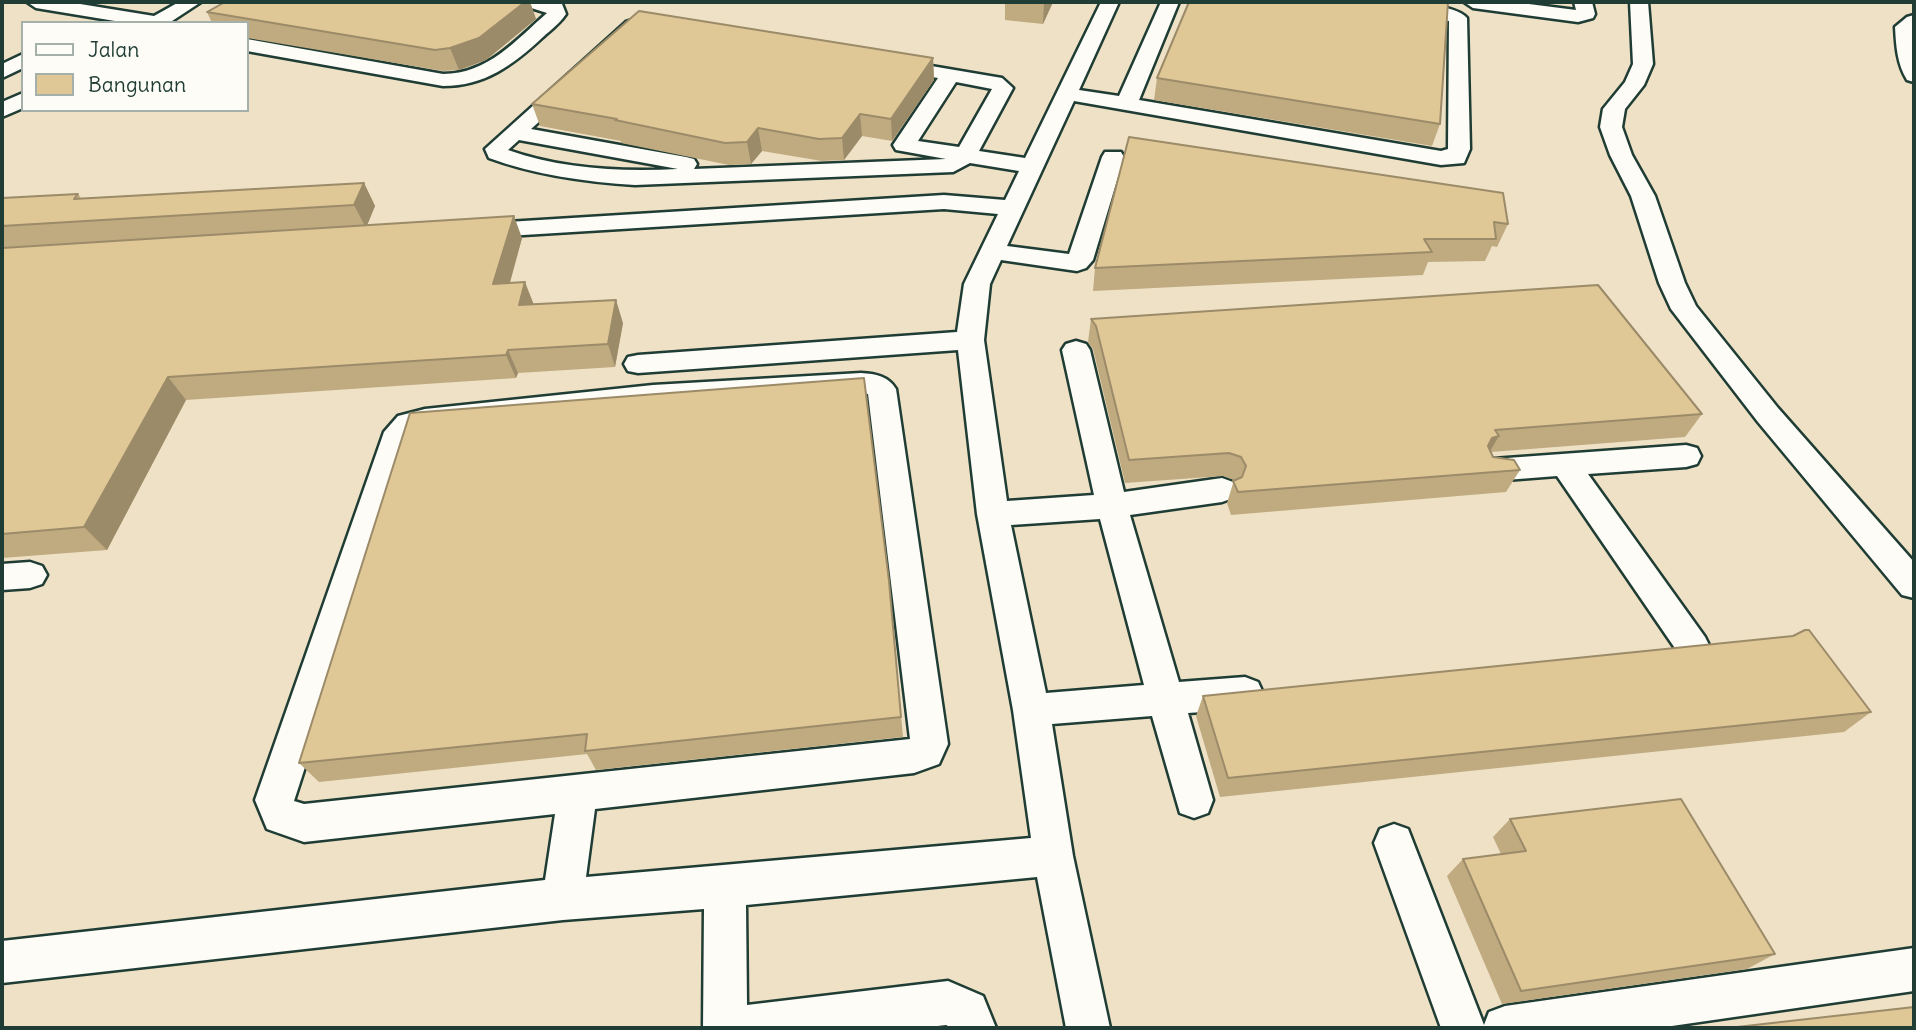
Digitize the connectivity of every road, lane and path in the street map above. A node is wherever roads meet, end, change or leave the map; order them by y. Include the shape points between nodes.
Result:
1 (36, 2) edge
2 (127, 2) edge
3 (192, 2) edge
4 (532, 2) edge
5 (1110, 2) edge
6 (1171, 2) edge
7 (1358, 2) edge
8 (1473, 2) edge
9 (1583, 2) edge
10 (1639, 2) edge
11 (97, 18) edge
12 (141, 21) edge
13 (158, 21) edge
14 (1914, 21) edge
15 (248, 45) edge
16 (21, 61) edge
17 (2, 72) edge
18 (950, 75) junction
19 (1914, 76) edge
20 (1068, 94) junction
21 (21, 100) edge
22 (1126, 103) junction
23 (2, 111) edge
24 (965, 156) junction
25 (1113, 157) dead end
26 (1032, 166) junction
27 (1011, 208) junction
28 (457, 232) edge
29 (993, 251) junction
30 (970, 340) junction
31 (1076, 350) dead end
32 (638, 364) dead end
33 (1686, 456) dead end
34 (1565, 465) junction
35 (1493, 470) edge
36 (1222, 490) dead end
37 (1112, 506) junction
38 (993, 514) junction
39 (1914, 585) edge
40 (1731, 643) edge
41 (1693, 647) junction
42 (1652, 651) edge
43 (1276, 690) edge
44 (1165, 701) junction
45 (1031, 710) junction
46 (578, 792) junction
47 (1194, 800) dead end
48 (1394, 843) dead end
49 (1052, 856) junction
50 (725, 887) junction
51 (564, 899) junction
52 (2, 962) edge
53 (1914, 970) edge
54 (725, 1028) edge
55 (739, 1028) edge
56 (974, 1028) edge
57 (1088, 1028) edge
58 (1463, 1028) edge
59 (1505, 1028) edge

1 - 11 street
2 - 11 street
3 - 13 street
4 - 15 street via 555,8 557,14 494,68 468,80 443,80
5 - 20 street
6 - 22 street
7 - 22 street via 1458,18 1456,158
8 - 9 street via 1578,16 1586,15
10 - 39 street via 1643,64 1634,85 1614,109 1612,127 1643,195 1684,309
11 - 12 street
14 - 19 street via 1905,27 1905,39
16 - 17 street
18 - 24 street via 999,83 1003,88
18 - 24 street via 904,145
18 - 24 street via 642,23 633,26 515,133 737,173 937,167 953,165
20 - 22 street
20 - 26 street
21 - 23 street
24 - 26 street
25 - 29 street via 1077,263
26 - 27 street
27 - 28 street via 944,202
27 - 29 street
29 - 30 street via 977,284
30 - 32 street
30 - 38 street
31 - 37 street
33 - 34 street
34 - 35 street
34 - 41 street
36 - 37 street
37 - 38 street
37 - 44 street
38 - 45 street
40 - 41 street
41 - 42 street
43 - 44 street
44 - 45 street
44 - 47 street
45 - 49 street
46 - 46 street via 926,752 929,744 883,389 861,383 653,395 425,419 399,432 274,800 281,816 304,822
46 - 51 street
48 - 58 street
49 - 50 street
49 - 57 street
50 - 51 street
50 - 54 street
51 - 52 street
53 - 59 street
55 - 56 street via 948,1003 967,1012

